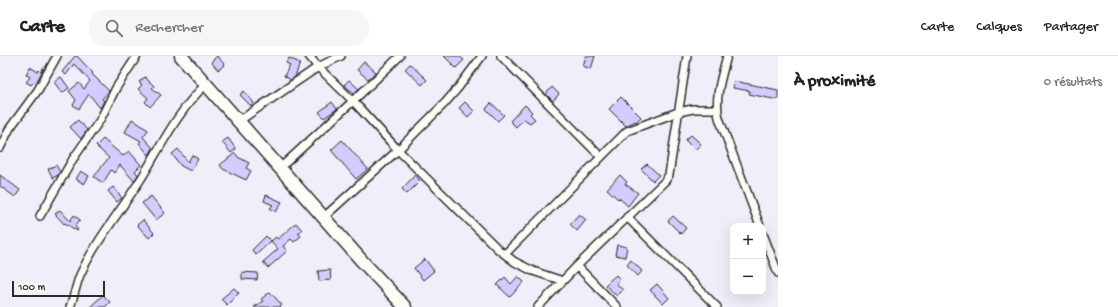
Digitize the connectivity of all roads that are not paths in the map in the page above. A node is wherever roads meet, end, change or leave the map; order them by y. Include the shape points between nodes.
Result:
1 (57, 56) edge
2 (137, 56) edge
3 (181, 56) edge
4 (309, 56) edge
5 (341, 56) edge
6 (400, 56) edge
7 (482, 56) edge
8 (501, 56) edge
9 (687, 56) edge
10 (727, 56) edge
11 (318, 67) junction
12 (206, 84) junction
13 (353, 101) junction
14 (717, 109) junction
15 (678, 112) junction
16 (239, 122) junction
17 (0, 148) edge
18 (398, 150) junction
19 (601, 157) junction
20 (280, 168) junction
21 (40, 216) dead end
22 (324, 217) junction
23 (627, 217) junction
24 (759, 223) edge
25 (766, 242) edge
26 (505, 254) junction
27 (577, 266) junction
28 (778, 273) edge
29 (563, 281) junction
30 (70, 307) edge
31 (405, 307) edge
32 (538, 307) edge
33 (617, 307) edge
34 (717, 307) edge

1 - 17 street via 38,90 10,128
2 - 21 street
3 - 12 highway
4 - 11 street
5 - 11 street
6 - 13 street
7 - 18 street via 445,103
8 - 19 street
9 - 15 street
10 - 14 street
11 - 13 street
11 - 16 street
12 - 16 highway
12 - 30 street via 193,96 181,113 90,256 80,276
13 - 18 street
13 - 20 street
14 - 15 street
14 - 24 street
15 - 19 street via 627,131
15 - 23 street via 669,175
16 - 20 highway
18 - 22 street
18 - 26 street
19 - 26 street
20 - 22 highway
22 - 31 highway
23 - 27 street
23 - 34 street
25 - 28 street
26 - 29 street via 534,271
27 - 29 street
27 - 33 street
29 - 32 street

